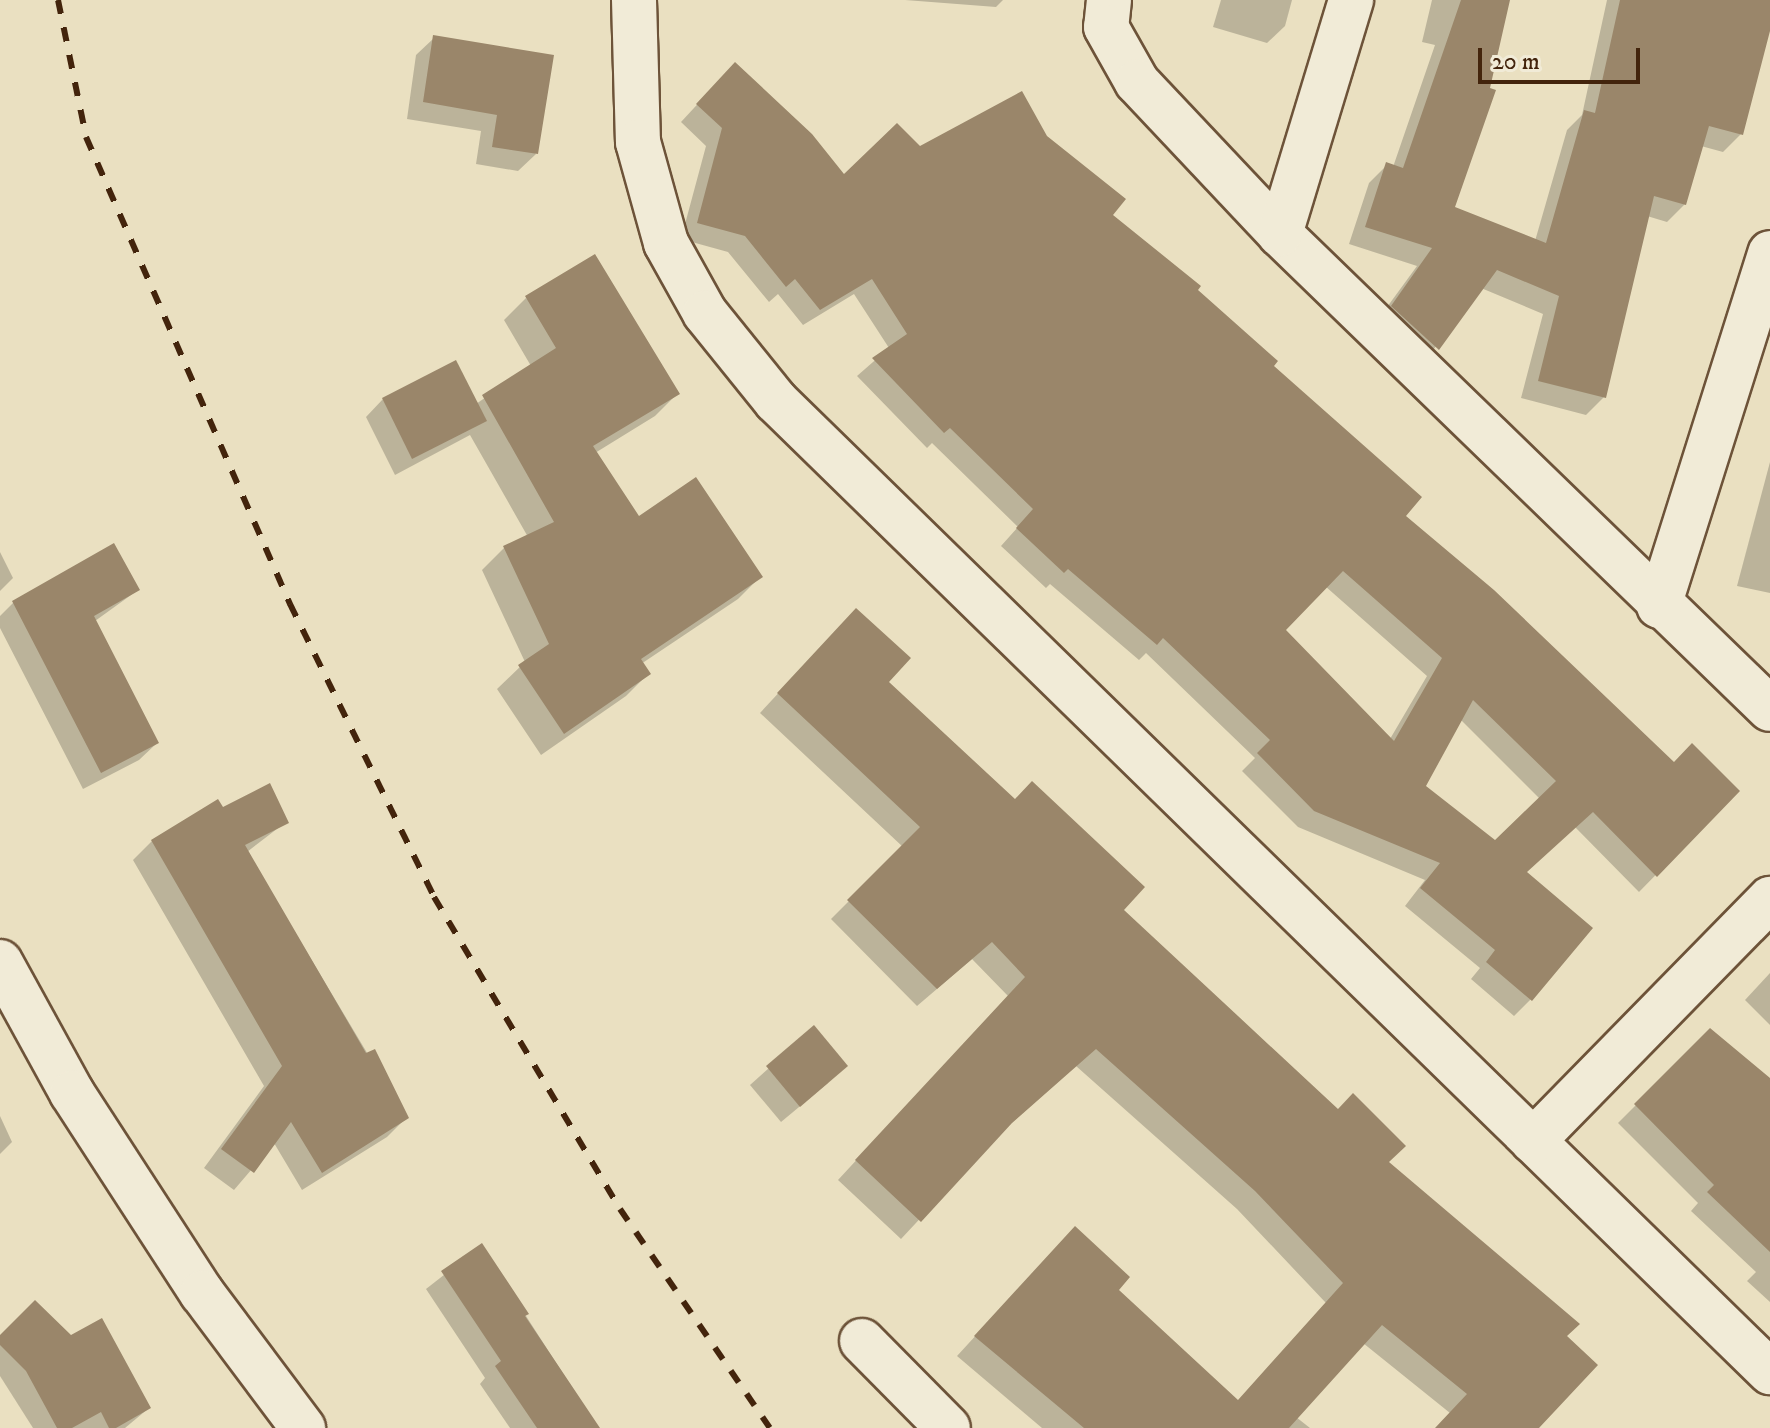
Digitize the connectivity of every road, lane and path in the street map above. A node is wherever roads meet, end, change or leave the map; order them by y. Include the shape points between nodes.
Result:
1 (634, 0) edge
2 (1109, 0) edge
3 (1351, 0) edge
4 (1280, 234) junction
5 (1770, 253) edge
6 (1659, 606) junction
7 (1770, 709) edge
8 (1770, 899) edge
9 (0, 962) edge
10 (1533, 1141) junction
11 (862, 1341) dead end
12 (1770, 1372) edge
13 (303, 1428) edge
14 (948, 1428) edge

1 - 10 street via 638,142 666,243 705,313 776,401
2 - 4 street via 1106,27 1137,82
3 - 4 street
4 - 6 street
5 - 6 street
6 - 7 street
8 - 10 street
9 - 13 street via 72,1093 193,1280
10 - 12 street
11 - 14 street

